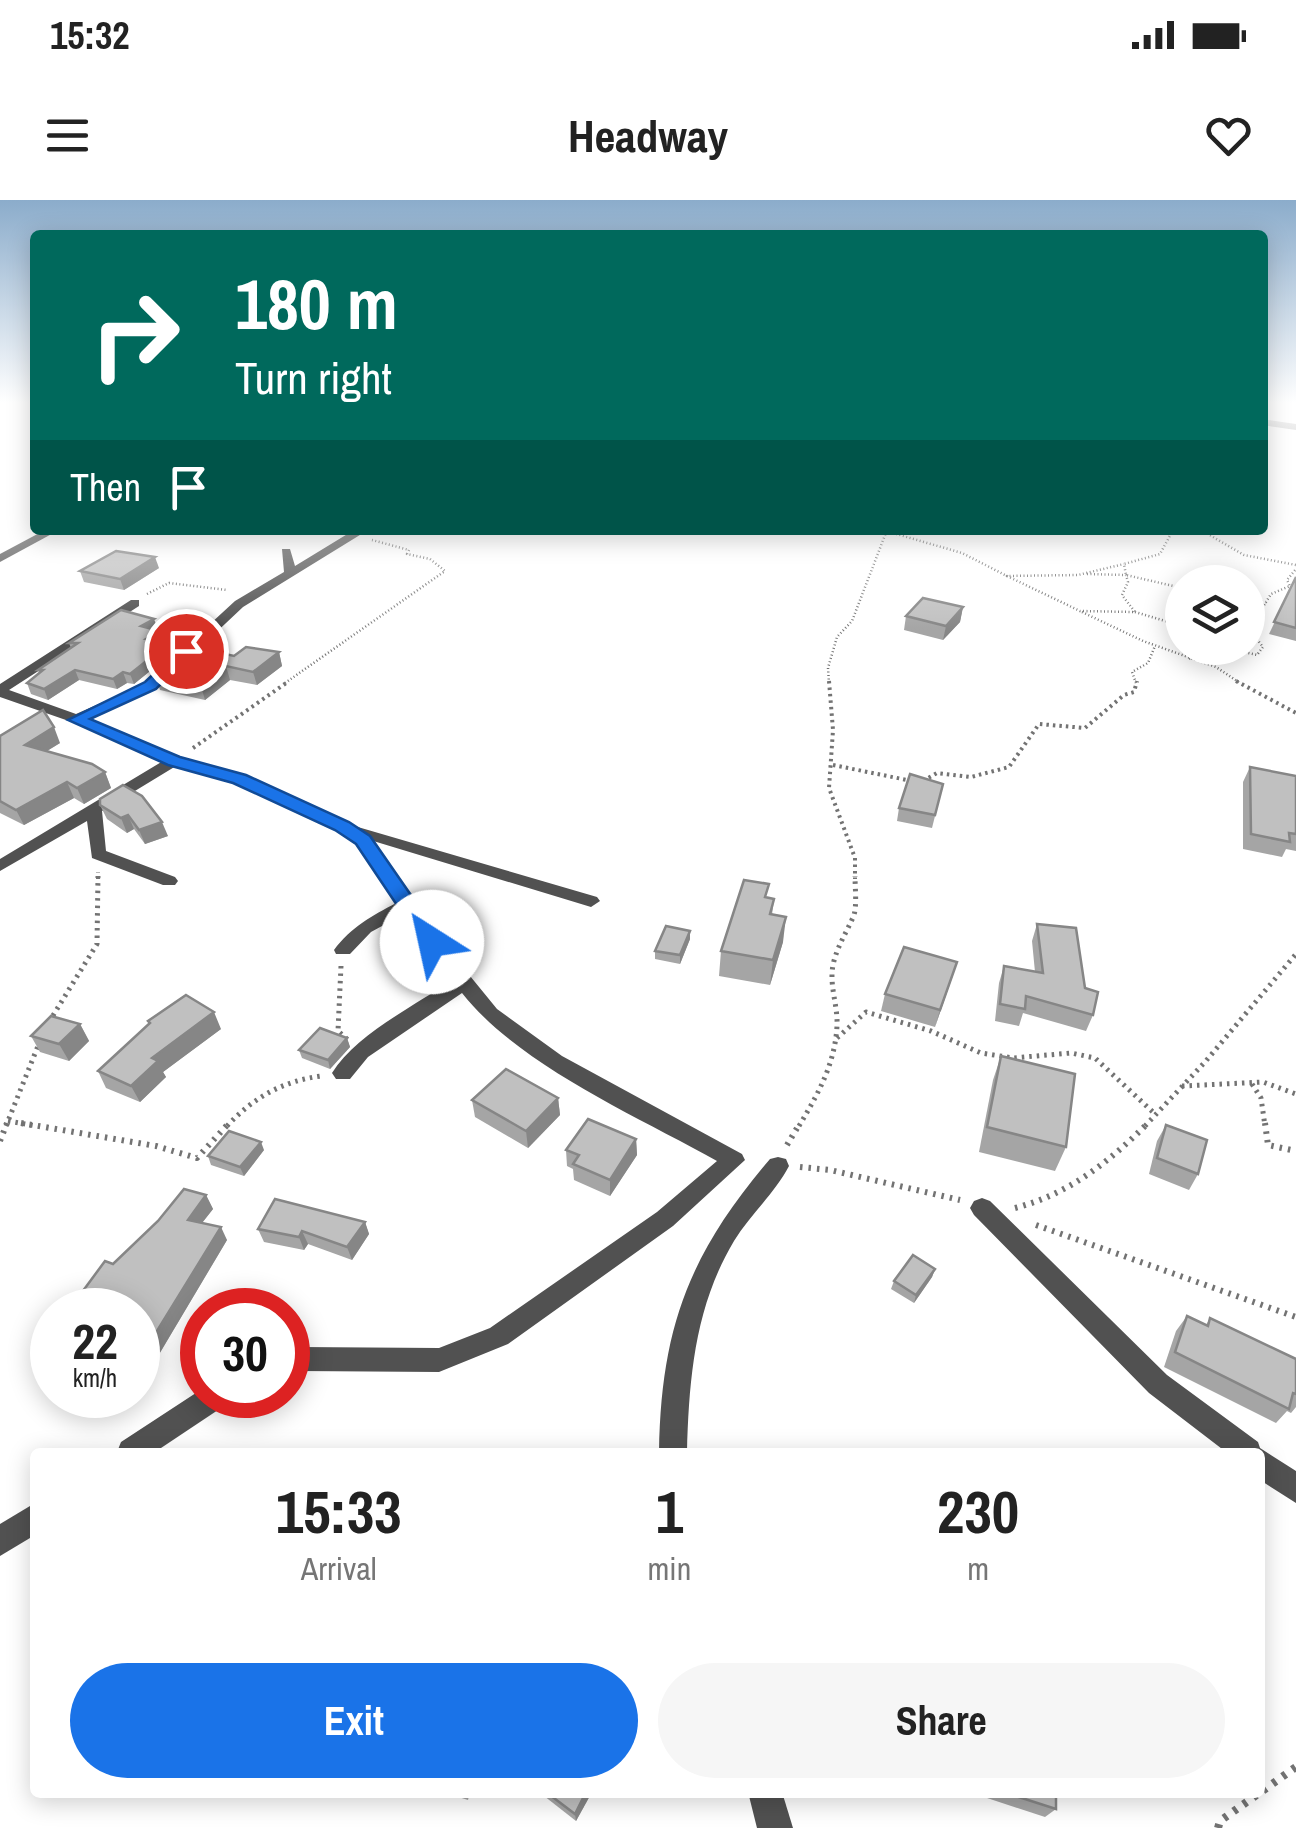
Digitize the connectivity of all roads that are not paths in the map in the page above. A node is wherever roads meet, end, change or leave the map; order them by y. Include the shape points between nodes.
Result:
1 (44, 535) edge
2 (353, 535) edge
3 (286, 551) dead end
4 (0, 559) edge
5 (290, 572) junction
6 (135, 603) road end
7 (3, 696) edge
8 (76, 720) junction
9 (174, 761) junction
10 (94, 808) junction
11 (342, 826) junction
12 (0, 866) edge
13 (170, 881) dead end
14 (591, 900) dead end
15 (406, 905) junction
16 (343, 950) road end
17 (465, 981) junction
18 (343, 1074) road end
19 (778, 1166) road end
20 (987, 1208) road end
21 (310, 1359) edge
22 (182, 1418) edge
23 (137, 1448) edge
24 (672, 1448) edge
25 (1243, 1448) edge
26 (1265, 1466) edge
27 (1296, 1490) edge
28 (30, 1521) edge
29 (0, 1541) edge
30 (766, 1798) edge
31 (776, 1828) edge

1 - 4 street
2 - 5 street
3 - 5 street
5 - 8 street via 239,604 151,686
6 - 7 street
7 - 8 street
8 - 9 street
9 - 10 street
9 - 11 street via 239,779
10 - 12 street
10 - 13 street via 98,854
11 - 14 street
11 - 15 street via 363,840
15 - 16 street via 364,928
15 - 17 street
17 - 18 street via 361,1052
17 - 21 street via 490,1014 556,1061 734,1160 665,1219 499,1336 439,1360
19 - 24 street via 712,1249 688,1313 673,1391
20 - 25 street via 1158,1384
22 - 23 street
26 - 27 street
28 - 29 street
30 - 31 street

